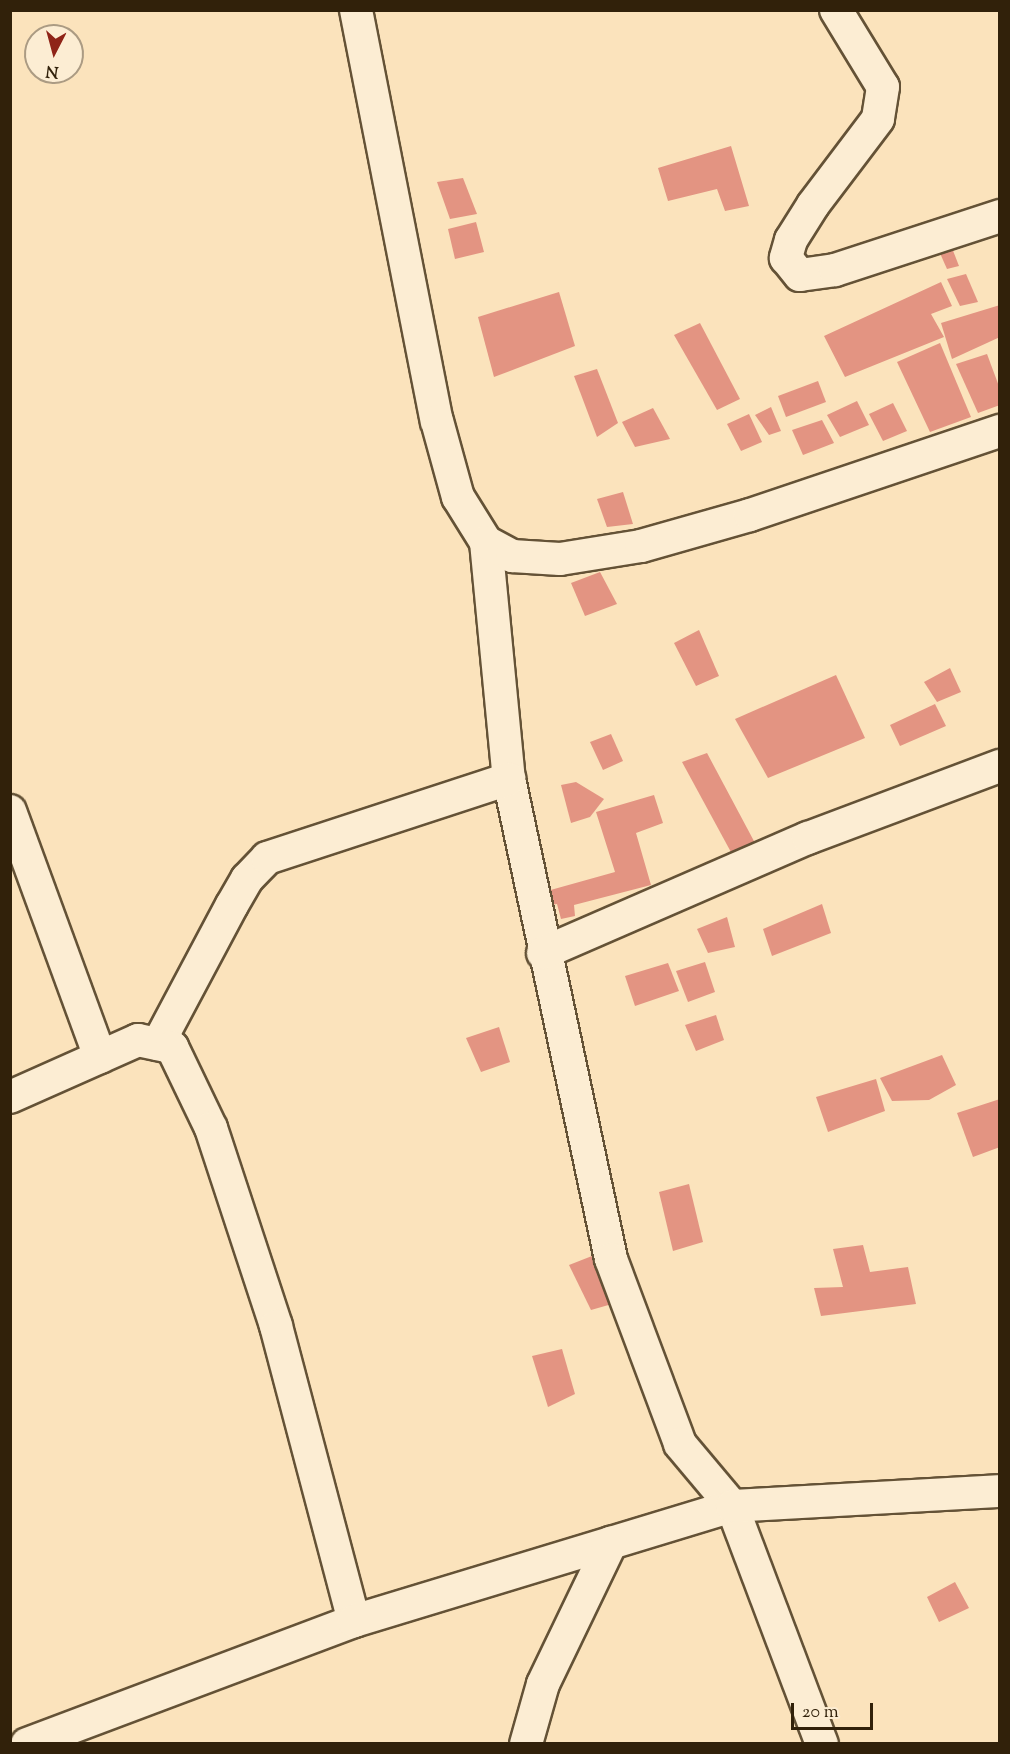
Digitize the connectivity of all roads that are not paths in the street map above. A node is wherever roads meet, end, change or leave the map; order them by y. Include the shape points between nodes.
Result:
1 (357, 10) edge
2 (836, 10) edge
3 (999, 216) edge
4 (999, 431) edge
5 (486, 542) junction
6 (999, 766) edge
7 (509, 780) junction
8 (10, 811) edge
9 (543, 953) junction
10 (158, 1044) junction
11 (100, 1057) junction
12 (10, 1097) edge
13 (993, 1500) edge
14 (732, 1506) junction
15 (611, 1543) junction
16 (354, 1621) junction
17 (27, 1743) edge
18 (526, 1743) edge
19 (822, 1743) edge

1 - 5 street via 437,421 458,497
2 - 3 street via 883,87 878,119 813,206 791,240 786,258 800,275 835,270
4 - 5 street via 750,515 641,546 560,559 512,556
5 - 7 street
6 - 9 street via 808,838
7 - 9 street
7 - 10 street via 267,858 247,879
8 - 11 street
9 - 14 street via 611,1259 680,1444
10 - 11 street via 138,1040
10 - 16 street via 172,1047 211,1128 276,1326
11 - 12 street
13 - 14 street
14 - 15 street
14 - 19 street
15 - 16 street
15 - 18 street via 543,1684
16 - 17 street

